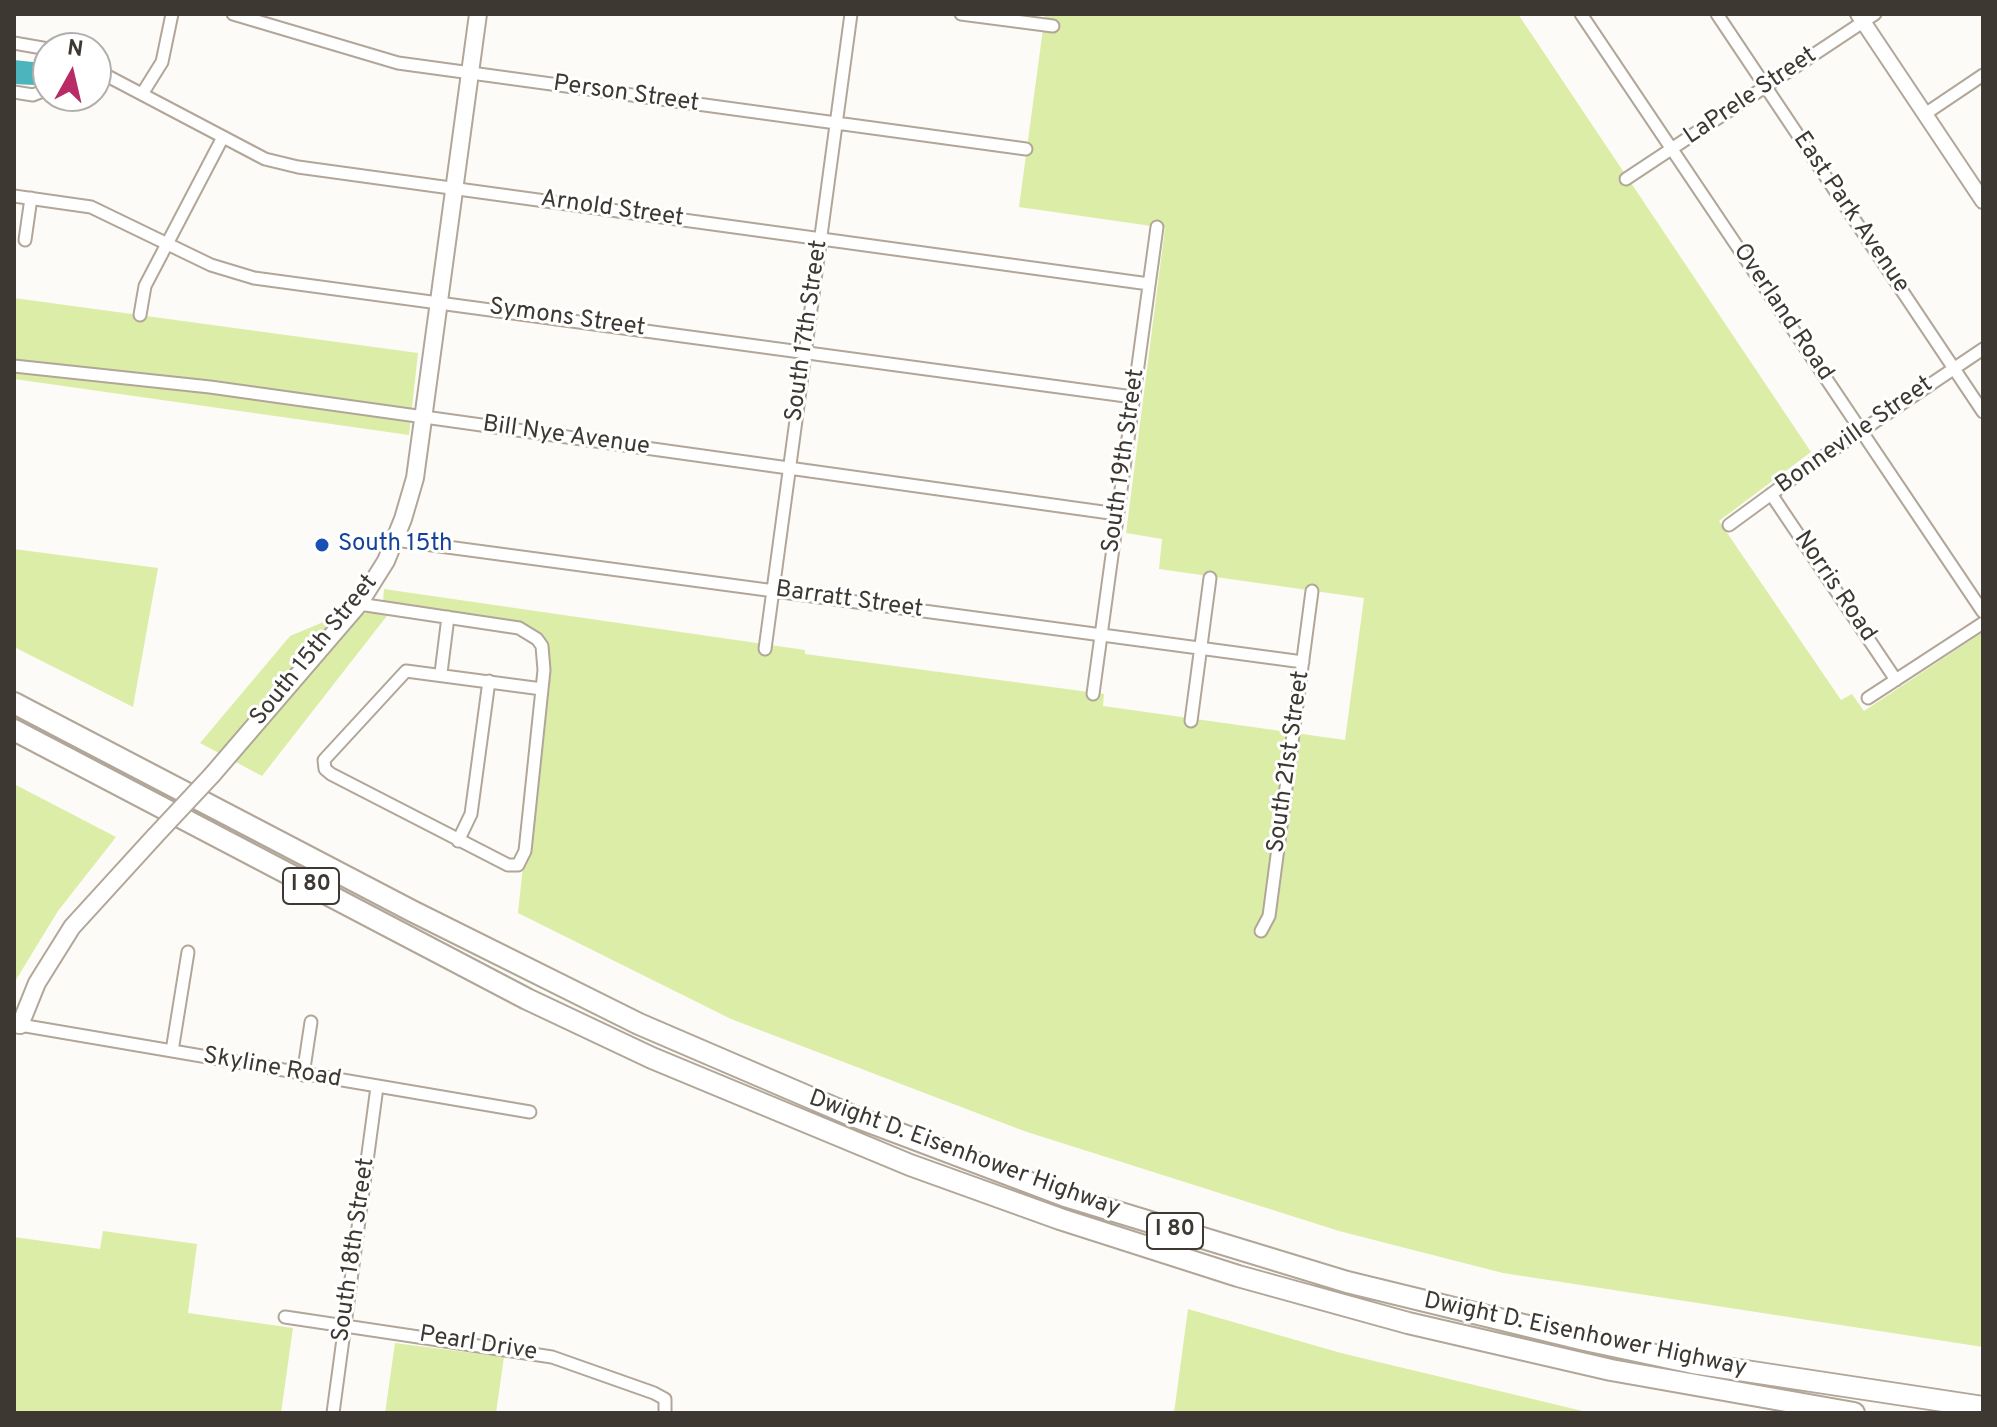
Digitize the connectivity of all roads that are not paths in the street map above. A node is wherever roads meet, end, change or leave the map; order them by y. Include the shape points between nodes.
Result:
1 (172, 14) edge
2 (233, 14) edge
3 (478, 14) edge
4 (851, 14) edge
5 (961, 14) edge
6 (1581, 14) edge
7 (1717, 14) edge
8 (1865, 17) edge
9 (1053, 26) dead end
10 (470, 73) junction
11 (1983, 75) edge
12 (112, 78) edge
13 (1766, 88) junction
14 (142, 94) junction
15 (1925, 114) junction
16 (836, 125) junction
17 (223, 137) junction
18 (1026, 149) dead end
19 (1672, 150) junction
20 (1626, 179) dead end
21 (454, 188) junction
22 (14, 196) edge
23 (31, 198) junction
24 (1983, 201) edge
25 (1157, 227) dead end
26 (821, 239) junction
27 (25, 240) dead end
28 (167, 244) junction
29 (1149, 284) junction
30 (439, 302) junction
31 (140, 315) dead end
32 (1983, 349) edge
33 (805, 351) junction
34 (14, 366) edge
35 (1954, 368) junction
36 (1133, 397) junction
37 (1983, 412) edge
38 (424, 418) junction
39 (1860, 431) junction
40 (789, 468) junction
41 (1771, 494) junction
42 (1117, 514) junction
43 (1729, 525) dead end
44 (395, 540) junction
45 (1210, 578) dead end
46 (773, 590) junction
47 (1312, 591) dead end
48 (359, 604) junction
49 (1983, 612) edge
50 (448, 617) junction
51 (1983, 623) edge
52 (1101, 635) junction
53 (1201, 648) junction
54 (765, 649) dead end
55 (1303, 662) junction
56 (441, 673) junction
57 (1896, 680) junction
58 (489, 681) junction
59 (542, 689) junction
60 (1093, 694) dead end
61 (1868, 698) dead end
62 (14, 703) edge
63 (1191, 721) dead end
64 (14, 730) edge
65 (458, 841) junction
66 (1261, 931) dead end
67 (188, 952) dead end
68 (311, 1022) dead end
69 (17, 1025) edge
70 (172, 1051) junction
71 (303, 1075) junction
72 (377, 1087) junction
73 (530, 1112) dead end
74 (285, 1317) dead end
75 (345, 1326) junction
76 (1983, 1407) edge
77 (333, 1413) edge
78 (665, 1413) edge
79 (1854, 1413) edge

1 - 14 street via 162,62
2 - 10 street, Person Street via 374,59
3 - 10 main road, South 15th Street
4 - 16 street, South 17th Street
5 - 9 street
6 - 19 street, Overland Road
7 - 13 street, East Park Avenue
8 - 13 street, LaPrele Street
8 - 15 street
10 - 16 street, Person Street
10 - 21 main road, South 15th Street
11 - 15 street
12 - 14 street, Arnold Street
13 - 19 street, LaPrele Street
13 - 35 street, East Park Avenue
14 - 17 street, Arnold Street
15 - 24 street
16 - 18 street, Person Street
16 - 26 street, South 17th Street
17 - 21 street, Arnold Street via 265,159 298,167
17 - 28 street
19 - 20 street, LaPrele Street
19 - 39 street, Overland Road
21 - 26 street, Arnold Street
21 - 30 main road, South 15th Street
22 - 23 street, Symons Street
23 - 27 street
23 - 28 street, Symons Street via 91,207
25 - 29 street, South 19th Street
26 - 29 street, Arnold Street
26 - 33 street, South 17th Street
28 - 30 street, Symons Street via 254,278
28 - 31 street via 145,286
29 - 36 street, South 19th Street
30 - 33 street, Symons Street
30 - 38 main road, South 15th Street
32 - 35 street, Bonneville Street
33 - 36 street, Symons Street
33 - 40 street, South 17th Street
34 - 38 street, Bill Nye Avenue
35 - 37 street, East Park Avenue
35 - 39 street, Bonneville Street
36 - 42 street, South 19th Street
38 - 40 street, Bill Nye Avenue
38 - 44 main road, South 15th Street via 415,478
39 - 41 street, Bonneville Street
39 - 49 street, Overland Road
40 - 42 street, Bill Nye Avenue
40 - 46 street, South 17th Street
41 - 43 street, Bonneville Street
41 - 57 street, Norris Road
42 - 52 street, South 19th Street
44 - 46 street, Barratt Street
44 - 48 main road, South 15th Street
45 - 53 street
46 - 52 street, Barratt Street
46 - 54 street, South 17th Street
47 - 55 street, South 21st Street
48 - 50 street
48 - 69 main road, South 15th Street, bridge via 212,775 98,895 59,945
50 - 56 street
50 - 59 street via 519,628 537,639 545,655
51 - 57 street
52 - 53 street, Barratt Street
52 - 60 street, South 19th Street
53 - 55 street, Barratt Street
53 - 63 street
55 - 66 street, South 21st Street via 1269,916
56 - 58 street
56 - 65 street via 401,674 324,764 331,774
57 - 61 street
58 - 59 street
58 - 65 street via 471,814
59 - 65 street via 526,842 518,865 498,862
62 - 76 highway, Dwight D. Eisenhower Highway / I 80 via 639,1024 853,1116 1065,1196 1347,1282 1585,1340 1693,1363
64 - 79 highway, Dwight D. Eisenhower Highway / I 80 via 527,999 652,1058 910,1165 1238,1276 1408,1323 1642,1376
67 - 70 street
68 - 71 street
69 - 70 street, Skyline Road
70 - 71 street, Skyline Road
71 - 72 street, Skyline Road
72 - 73 street, Skyline Road
72 - 75 street, South 18th Street
74 - 75 street, Pearl Drive
75 - 77 street, South 18th Street
75 - 78 street, Pearl Drive via 552,1357 665,1399

